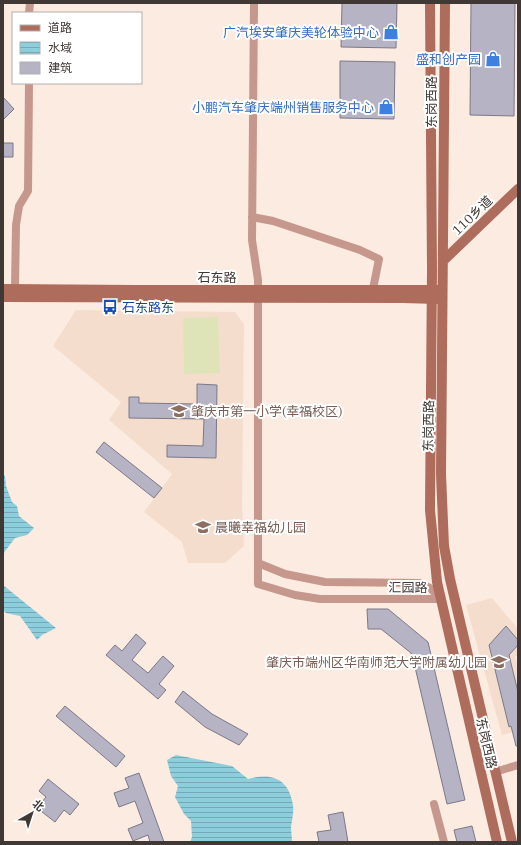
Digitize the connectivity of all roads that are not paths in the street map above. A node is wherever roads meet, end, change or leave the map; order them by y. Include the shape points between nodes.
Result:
1 (254, 3) edge
2 (430, 3) edge
3 (444, 3) edge
4 (29, 84) edge
5 (518, 189) edge
6 (252, 217) junction
7 (443, 261) junction
8 (15, 288) junction
9 (3, 289) edge
10 (373, 289) junction
11 (258, 294) junction
12 (431, 294) junction
13 (443, 294) junction
14 (3, 297) edge
15 (258, 563) junction
16 (441, 599) junction
17 (518, 765) edge
18 (495, 772) junction
19 (434, 804) dead end
20 (444, 842) edge
21 (497, 842) edge
22 (512, 842) edge

1 - 6 street
2 - 12 main road, 东岗西路
3 - 7 main road, 东岗西路
4 - 8 street via 28,191 19,206 16,225
5 - 7 main road, 110乡道
6 - 10 street via 273,221 379,259
6 - 11 street
7 - 13 main road, 东岗西路
8 - 9 main road, 石东路
8 - 11 main road, 石东路
10 - 11 main road, 石东路
10 - 12 main road, 石东路
11 - 12 main road, 石东路 via 403,298
11 - 14 main road, 石东路
11 - 15 street
12 - 13 main road
12 - 16 main road, 东岗西路 via 430,510
13 - 18 main road, 东岗西路 via 441,474 444,546
15 - 16 street, 汇园路 via 285,574 325,582 420,583 430,588
15 - 16 street, 汇园路 via 258,584 295,595 320,599
16 - 21 main road, 东岗西路
17 - 18 street
18 - 22 main road, 东岗西路
19 - 20 street

